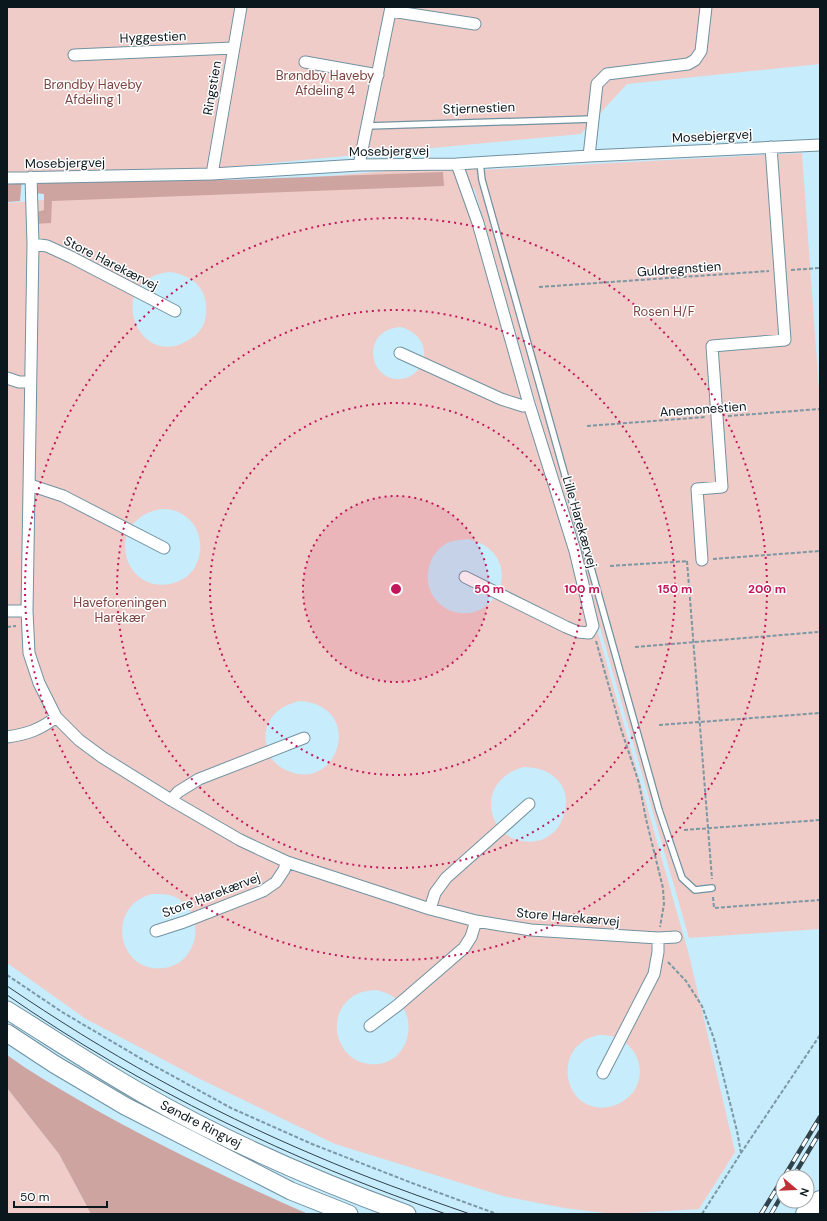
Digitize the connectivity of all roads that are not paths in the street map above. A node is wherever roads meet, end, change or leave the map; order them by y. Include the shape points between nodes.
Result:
1 (241, 7) edge
2 (706, 7) edge
3 (391, 9) edge
4 (475, 24) dead end
5 (233, 48) junction
6 (74, 54) dead end
7 (305, 62) dead end
8 (378, 75) junction
9 (593, 119) junction
10 (367, 126) junction
11 (820, 144) edge
12 (772, 147) junction
13 (589, 156) junction
14 (480, 162) junction
15 (457, 164) junction
16 (359, 165) junction
17 (212, 174) junction
18 (31, 177) junction
19 (7, 178) edge
20 (33, 244) junction
21 (175, 311) dead end
22 (400, 353) dead end
23 (7, 378) edge
24 (30, 382) junction
25 (529, 404) junction
26 (29, 486) junction
27 (164, 548) dead end
28 (702, 560) dead end
29 (465, 577) dead end
30 (7, 611) edge
31 (27, 611) junction
32 (56, 717) junction
33 (7, 738) edge
34 (304, 738) dead end
35 (171, 800) junction
36 (529, 804) dead end
37 (288, 862) junction
38 (712, 888) road end
39 (430, 909) junction
40 (476, 921) junction
41 (156, 931) dead end
42 (676, 937) dead end
43 (658, 938) junction
44 (7, 1010) edge
45 (370, 1026) dead end
46 (7, 1033) edge
47 (603, 1073) dead end
48 (820, 1201) edge
49 (349, 1214) edge
50 (407, 1214) edge
51 (806, 1214) edge

1 - 5 street, Ringstien
2 - 9 street via 701,51 695,60 688,64 607,74 597,84
3 - 4 street
3 - 8 street
5 - 6 street, Hyggestien
5 - 17 street, Ringstien
7 - 8 street
8 - 10 street
9 - 10 lane, Stjernestien
9 - 13 street
10 - 16 street
11 - 12 street, Mosebjergvej
12 - 13 street, Mosebjergvej
12 - 28 street via 785,340 712,346 722,487 697,489
13 - 14 street, Mosebjergvej
14 - 15 street, Mosebjergvej
14 - 38 lane via 482,180 659,810 682,878 695,890
15 - 16 street, Mosebjergvej
15 - 25 street, Lille Harekærvej via 478,223
16 - 17 street, Mosebjergvej
17 - 18 street, Mosebjergvej
18 - 19 street, Mosebjergvej
18 - 20 street, Store Harekærvej
20 - 21 street, Store Harekærvej via 47,246 71,257
20 - 24 street, Store Harekærvej
22 - 25 street via 506,401 523,406
23 - 24 street
24 - 26 street, Store Harekærvej
25 - 29 street, Lille Harekærvej via 575,551 593,626 589,633 578,632
26 - 27 street via 63,496
26 - 31 street, Store Harekærvej
30 - 31 street
31 - 32 street, Store Harekærvej via 29,653 39,683
32 - 33 street via 28,734
32 - 35 street, Store Harekærvej via 79,740 102,757
34 - 35 street via 200,779 182,789
35 - 37 street, Store Harekærvej via 240,840
36 - 39 street via 446,878 435,894
37 - 39 street, Store Harekærvej
37 - 41 street, Store Harekærvej via 276,882 264,891
39 - 40 street, Store Harekærvej
40 - 43 street, Store Harekærvej via 531,930
40 - 45 street via 464,948
42 - 43 street, Store Harekærvej
43 - 47 street via 654,974
44 - 50 main road, Søndre Ringvej via 143,1094 221,1135 298,1171
46 - 49 main road, Søndre Ringvej via 125,1106 291,1191
48 - 51 highway

